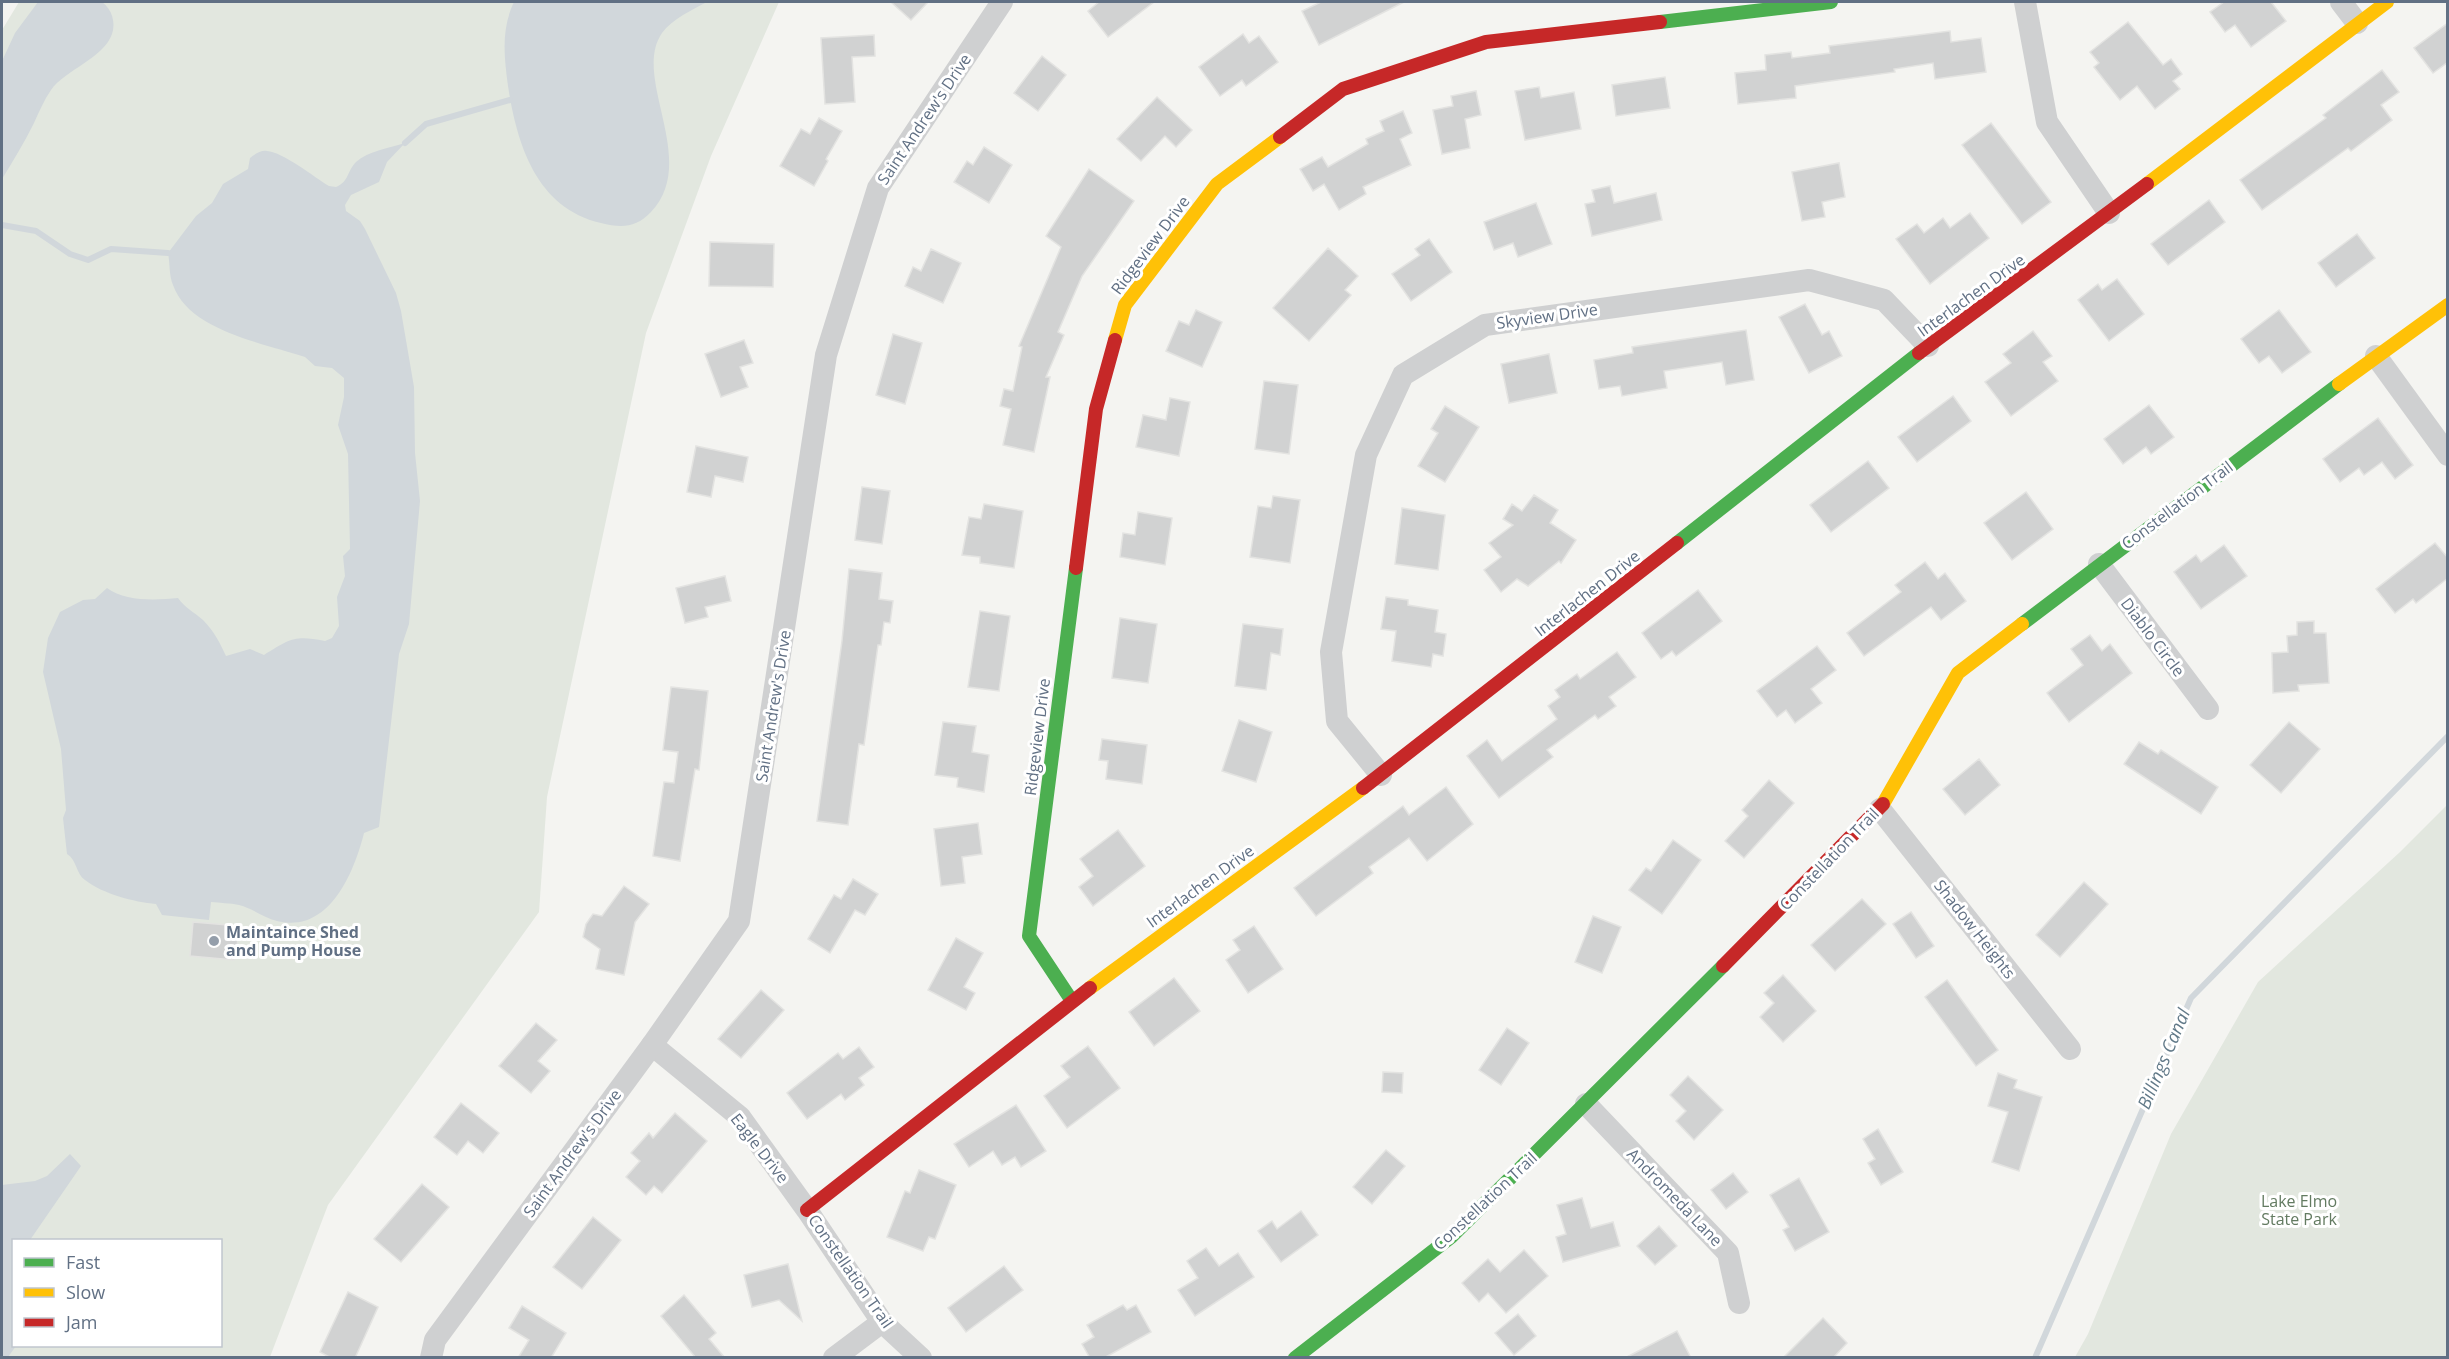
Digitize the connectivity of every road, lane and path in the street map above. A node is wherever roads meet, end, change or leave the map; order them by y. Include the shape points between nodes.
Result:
1 (1002, 2) edge
2 (1831, 2) edge
3 (2025, 2) edge
4 (2341, 2) edge
5 (2387, 2) edge
6 (2357, 23) junction
7 (2109, 213) junction
8 (2448, 305) edge
9 (1928, 346) junction
10 (2376, 356) junction
11 (2448, 455) edge
12 (2099, 564) junction
13 (2208, 709) dead end
14 (1381, 775) junction
15 (1880, 809) junction
16 (1072, 1001) junction
17 (652, 1045) junction
18 (2070, 1049) dead end
19 (1586, 1104) junction
20 (807, 1210) junction
21 (1739, 1303) dead end
22 (882, 1322) junction
23 (431, 1358) edge
24 (834, 1358) edge
25 (921, 1358) edge
26 (1295, 1358) edge

1 - 17 street, Saint Andrew's Drive via 878,188 826,355 739,921
2 - 16 street, Ridgeview Drive via 1486,42 1343,88 1209,193 1125,305 1096,410 1029,936
3 - 7 street via 2047,122
4 - 6 street
5 - 6 street, Interlachen Drive
6 - 7 street, Interlachen Drive
7 - 9 street, Interlachen Drive
8 - 10 street, Constellation Trail
9 - 14 street, Interlachen Drive
9 - 14 street, Skyview Drive via 1884,300 1809,280 1485,325 1403,375 1366,455 1331,652 1337,721
10 - 11 street
10 - 12 street, Constellation Trail
12 - 13 street, Diablo Circle
12 - 15 street, Constellation Trail via 1958,674
14 - 16 street, Interlachen Drive
15 - 18 street, Shadow Heights
15 - 19 street, Constellation Trail
16 - 20 street, Interlachen Drive
17 - 20 street, Eagle Drive via 740,1117
17 - 23 street, Saint Andrew's Drive via 435,1340
19 - 21 street, Andromeda Lane via 1728,1253
19 - 26 street, Constellation Trail via 1451,1237
20 - 22 street, Constellation Trail
22 - 24 street
22 - 25 street, Constellation Trail

